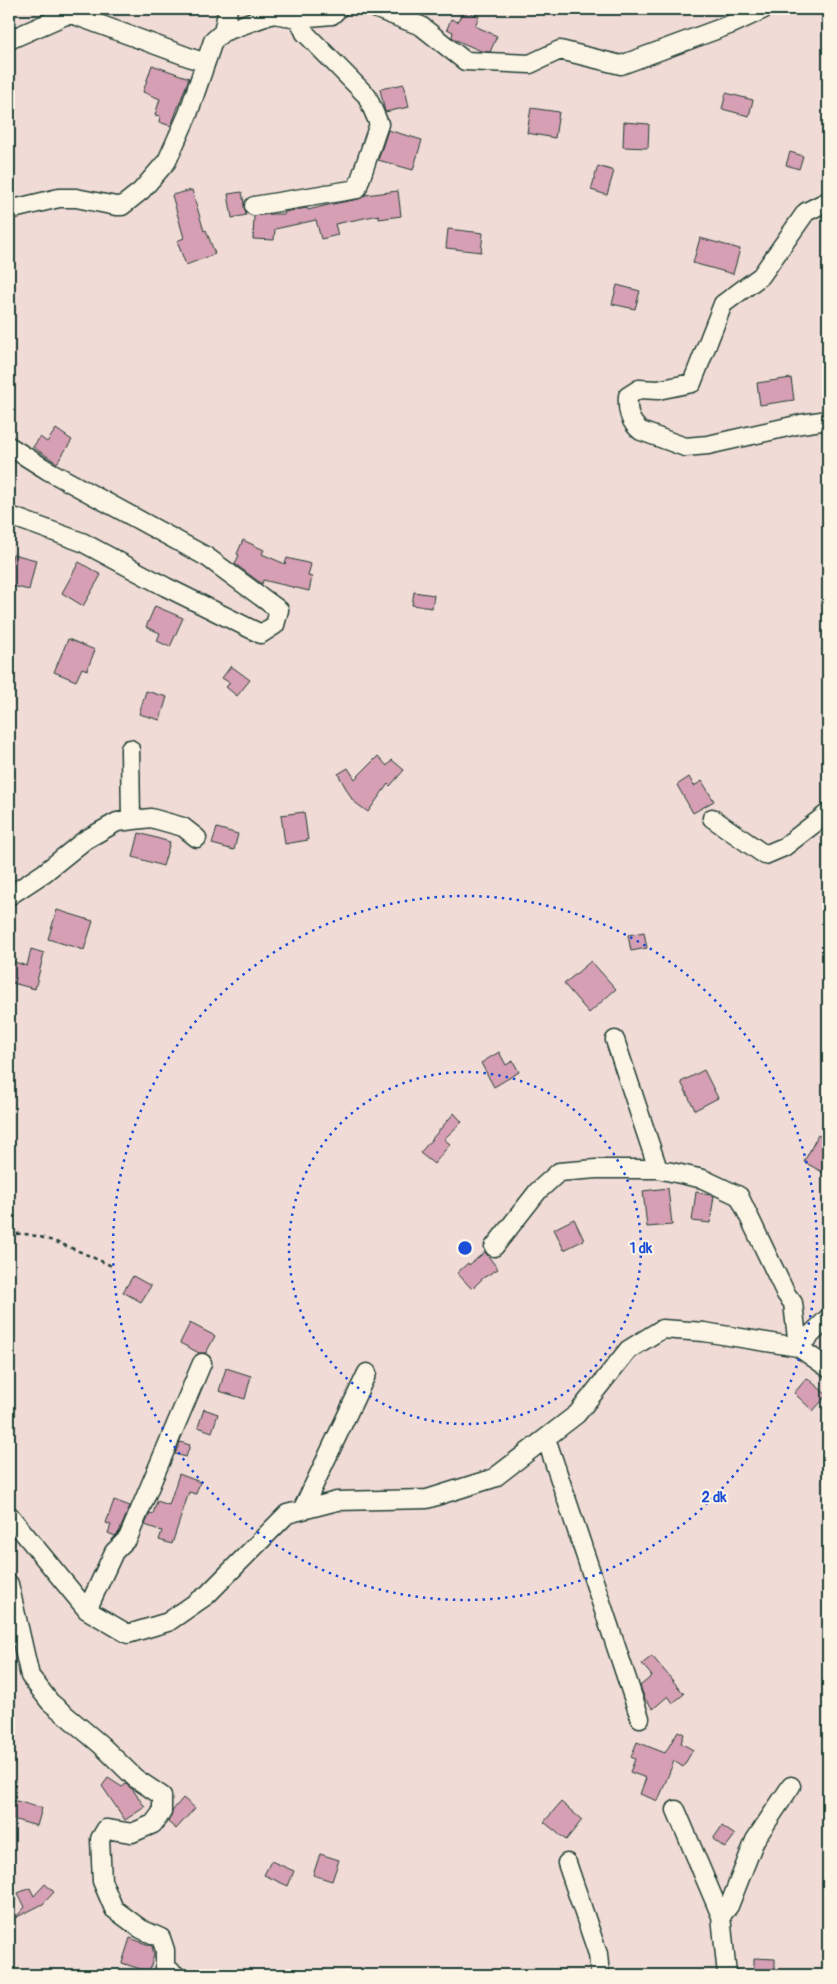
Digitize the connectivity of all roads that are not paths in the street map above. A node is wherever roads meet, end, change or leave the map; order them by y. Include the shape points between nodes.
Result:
1 (228, 9) edge
2 (338, 9) edge
3 (377, 9) edge
4 (764, 9) edge
5 (74, 12) edge
6 (298, 18) junction
7 (223, 32) junction
8 (9, 40) edge
9 (205, 63) junction
10 (828, 201) edge
11 (254, 206) dead end
12 (9, 210) edge
13 (828, 420) edge
14 (9, 446) edge
15 (9, 517) edge
16 (130, 749) dead end
17 (828, 813) edge
18 (712, 818) dead end
19 (131, 820) junction
20 (198, 838) dead end
21 (9, 896) edge
22 (615, 1040) dead end
23 (658, 1169) junction
24 (494, 1247) dead end
25 (828, 1318) edge
26 (798, 1346) junction
27 (202, 1362) dead end
28 (828, 1368) edge
29 (367, 1373) dead end
30 (546, 1438) junction
31 (302, 1510) junction
32 (9, 1515) edge
33 (9, 1584) edge
34 (87, 1610) junction
35 (640, 1718) dead end
36 (792, 1786) dead end
37 (676, 1810) dead end
38 (567, 1863) dead end
39 (721, 1916) junction
40 (176, 1975) edge
41 (600, 1975) edge
42 (727, 1975) edge

1 - 7 street
2 - 6 street via 332,15
3 - 4 street via 421,26 465,60 530,64 560,50 621,65
5 - 8 street
5 - 9 street
6 - 7 street via 273,14
6 - 11 street via 305,33 367,96 379,124 356,189
7 - 9 street via 213,40
9 - 12 street via 188,114 166,160 141,191 122,206 59,198
10 - 13 street via 806,212 761,276 723,304 692,383 658,390 639,389 628,396 627,412 641,431 685,447
14 - 15 street via 207,556 279,610 275,625 261,634 82,542
16 - 19 street
17 - 18 street via 784,847 765,854
19 - 20 street via 151,818 183,828
19 - 21 street via 117,822 85,840
22 - 23 street
23 - 24 street via 559,1172 538,1191
23 - 26 street via 703,1179 739,1196 793,1303
25 - 26 street
26 - 28 street
26 - 30 street via 662,1329 628,1350 576,1414
27 - 34 street via 128,1538 114,1552
29 - 31 street
30 - 31 street via 494,1478 427,1500 337,1501
30 - 35 street
31 - 34 street via 287,1514 207,1595 168,1622 128,1634
32 - 34 street
33 - 40 street via 30,1676 50,1702 135,1778 162,1796 162,1812 153,1824 132,1833 106,1829 100,1839 102,1881 114,1909 141,1929 161,1938 165,1967
36 - 39 street via 755,1840 730,1906
37 - 39 street
38 - 41 street via 598,1954
39 - 42 street

